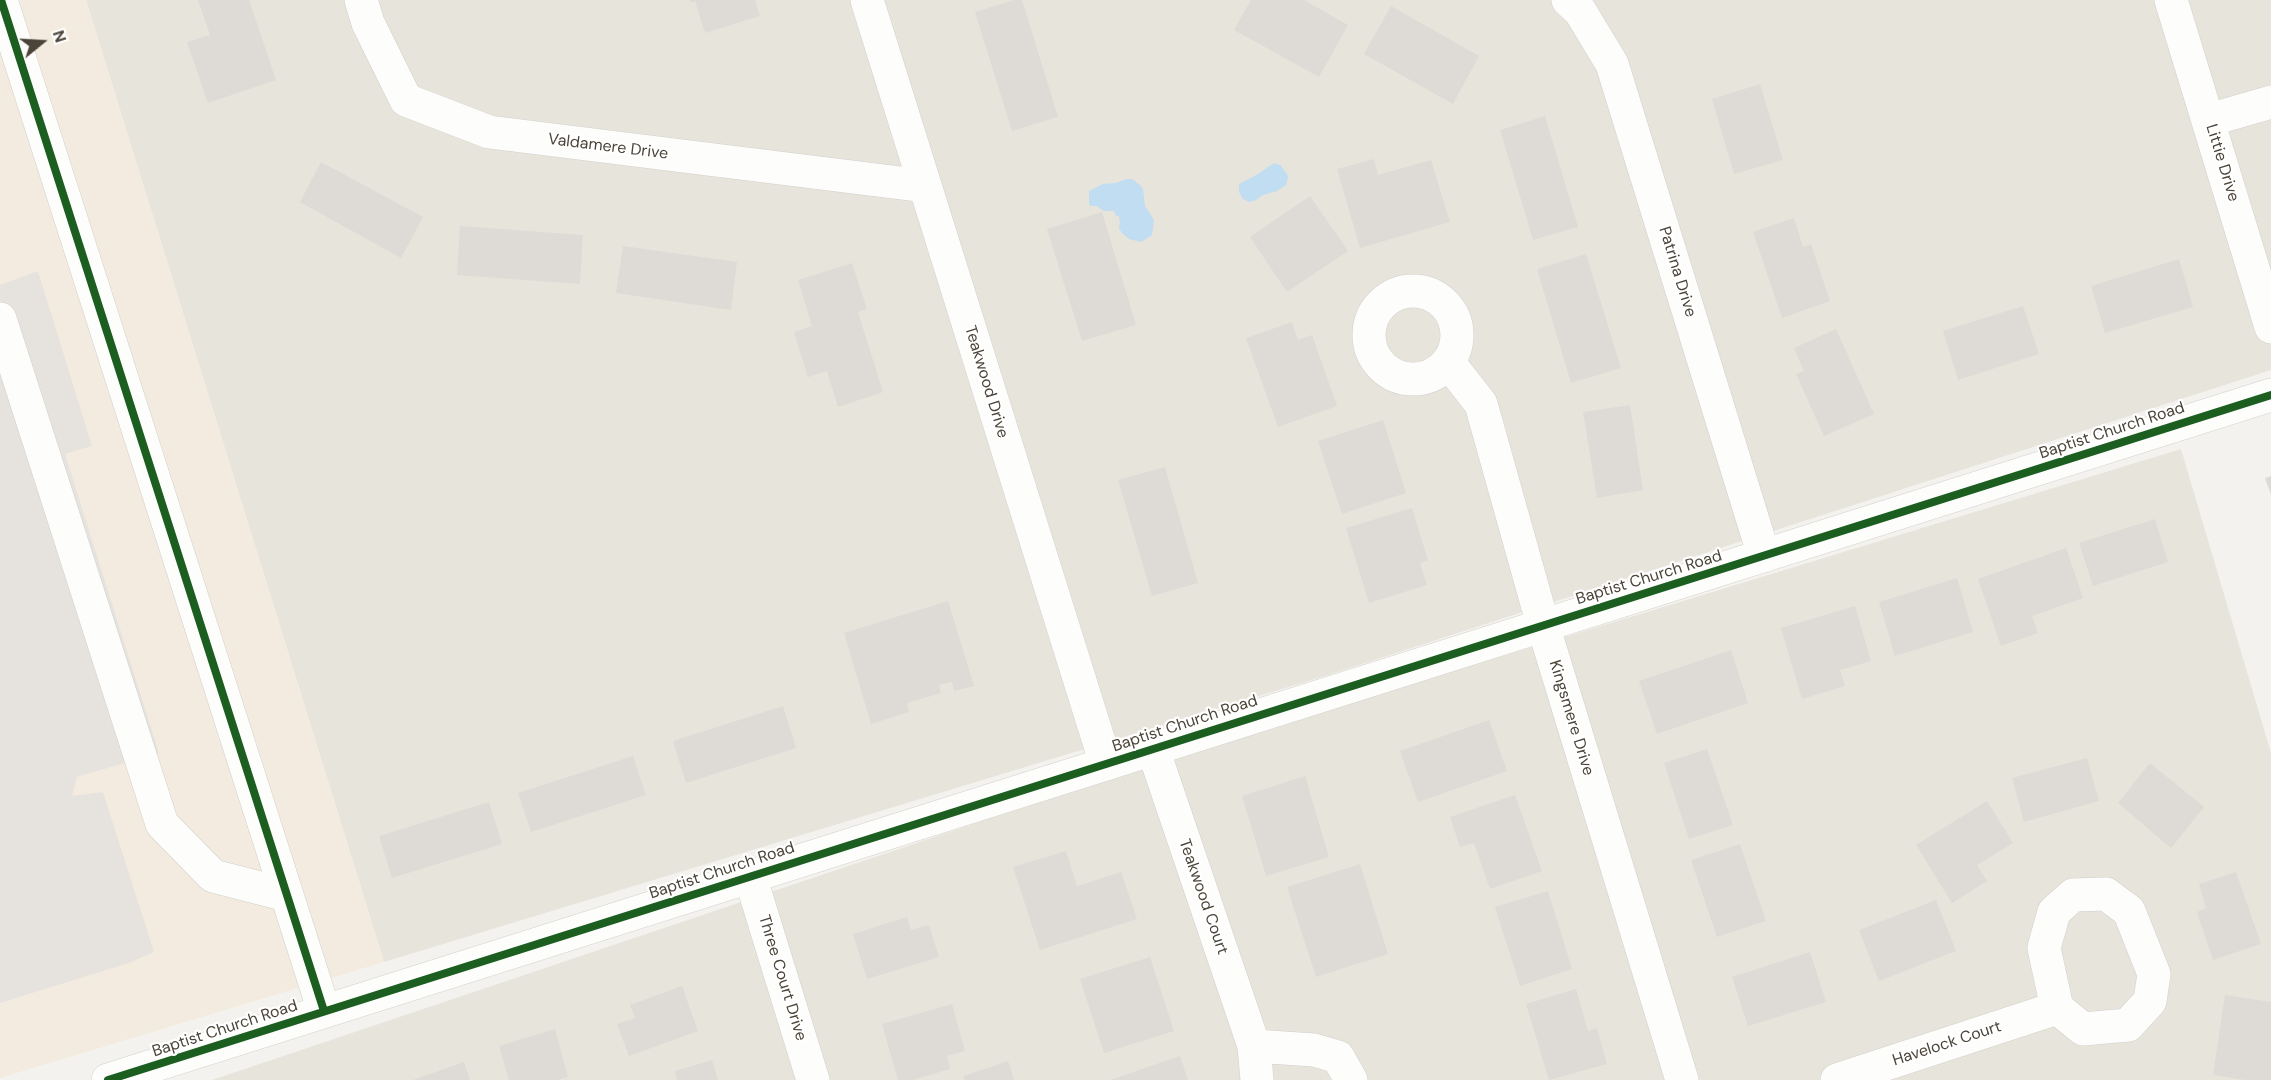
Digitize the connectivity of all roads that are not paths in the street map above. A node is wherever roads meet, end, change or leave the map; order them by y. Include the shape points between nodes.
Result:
1 (1, 0) edge
2 (361, 0) edge
3 (867, 0) edge
4 (1568, 0) edge
5 (2171, 0) edge
6 (2271, 102) edge
7 (2209, 120) junction
8 (925, 186) junction
9 (0, 318) edge
10 (2271, 327) edge
11 (1449, 363) dead end
12 (2271, 395) edge
13 (1764, 556) junction
14 (1543, 625) junction
15 (1153, 749) junction
16 (1106, 764) junction
17 (750, 876) junction
18 (287, 895) junction
19 (2057, 1008) dead end
20 (324, 1011) junction
21 (1254, 1046) junction
22 (108, 1080) edge
23 (813, 1080) edge
24 (1257, 1080) edge
25 (1351, 1080) edge
26 (1682, 1080) edge
27 (1837, 1080) edge

1 - 18 street
2 - 8 street, Valdamere Drive via 368,23 406,100 489,132
3 - 8 street, Teakwood Drive
4 - 13 street, Patrina Drive via 1580,11 1612,64
5 - 7 street, Littie Drive
6 - 7 street
7 - 10 street, Littie Drive
8 - 16 street, Teakwood Drive
9 - 18 street via 162,824 213,876
11 - 14 street, Kingsmere Drive via 1481,404
12 - 13 street, Baptist Church Road
13 - 14 street, Baptist Church Road
14 - 15 street, Baptist Church Road
14 - 26 street, Kingsmere Drive
15 - 16 street, Baptist Church Road
15 - 21 street, Teakwood Court
16 - 17 street, Baptist Church Road
17 - 20 street, Baptist Church Road
17 - 23 street, Three Court Drive
18 - 20 street
19 - 27 street, Havelock Court
20 - 22 street, Baptist Church Road
21 - 24 street, Teakwood Court
21 - 25 street via 1314,1050 1338,1057

